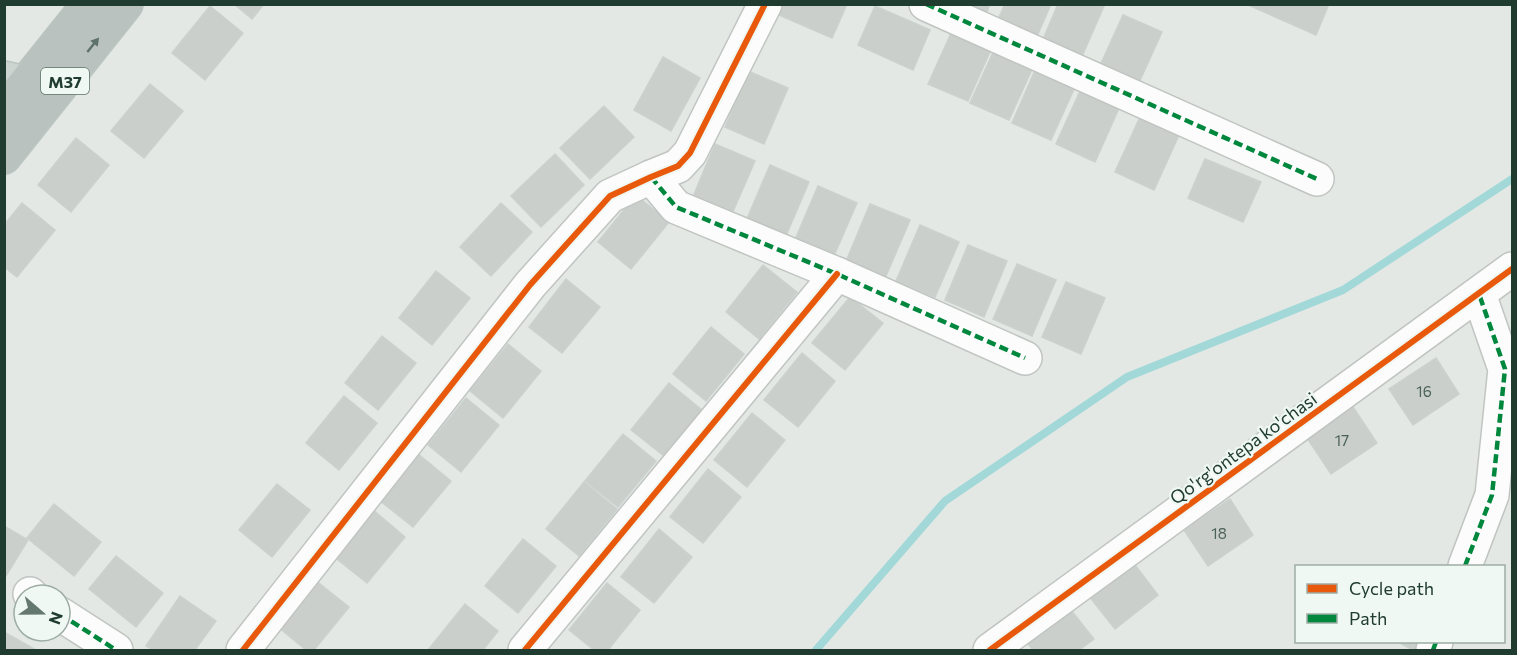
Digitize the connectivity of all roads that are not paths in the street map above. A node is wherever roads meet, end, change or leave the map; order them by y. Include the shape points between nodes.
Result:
1 (89, 4) edge
2 (126, 4) edge
3 (765, 4) edge
4 (926, 4) edge
5 (26, 87) edge
6 (4, 110) edge
7 (4, 157) edge
8 (651, 177) junction
9 (1317, 179) dead end
10 (1512, 269) edge
11 (837, 274) junction
12 (1479, 294) junction
13 (1025, 358) dead end
14 (1466, 565) edge
15 (72, 622) edge
16 (116, 651) edge
17 (243, 651) edge
18 (525, 651) edge
19 (990, 651) edge

1 - 5 highway, M37
5 -> 2 highway, M37
3 - 8 street via 690,153 678,166
4 - 9 street
5 - 6 highway, M37
5 - 7 highway, M37
8 - 11 street via 676,207
8 - 17 street via 610,196 530,285
10 - 12 street, Qo'rg'ontepa ko'chasi
11 - 13 street
11 - 18 street
12 - 14 street via 1505,369 1492,495
12 - 19 street, Qo'rg'ontepa ko'chasi
15 - 16 street

